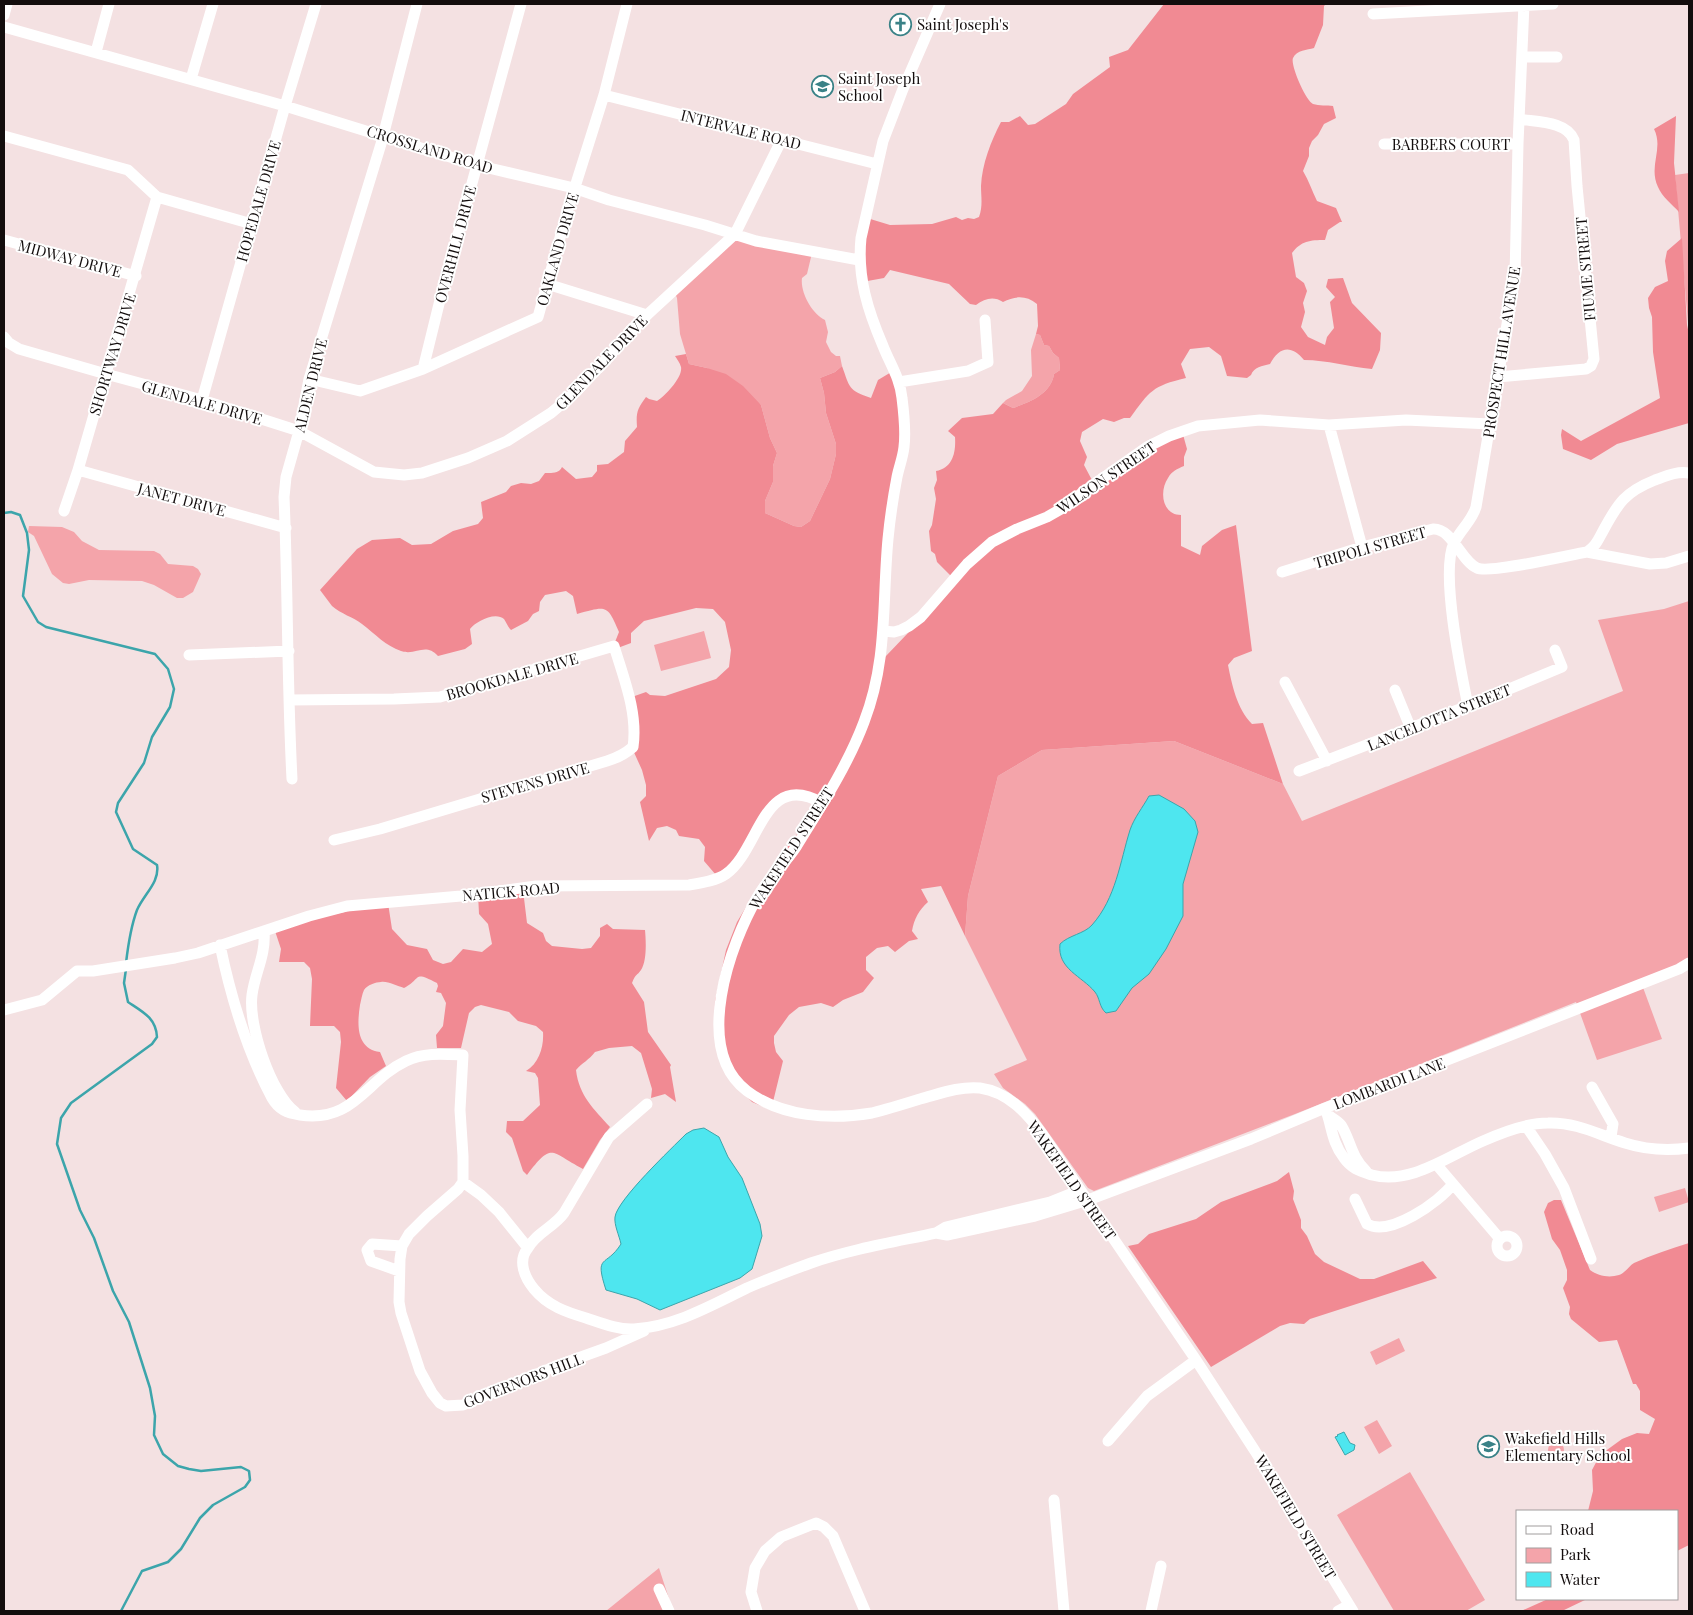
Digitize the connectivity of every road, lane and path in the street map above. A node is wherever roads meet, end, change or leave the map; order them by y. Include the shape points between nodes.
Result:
1 (7, 4) edge
2 (109, 4) edge
3 (213, 4) edge
4 (316, 4) edge
5 (417, 4) edge
6 (521, 4) edge
7 (627, 4) edge
8 (940, 4) edge
9 (1553, 4) edge
10 (1523, 5) edge
11 (1373, 14) dead end
12 (4, 15) edge
13 (4, 27) edge
14 (96, 52) junction
15 (1522, 57) junction
16 (1557, 57) dead end
17 (191, 79) junction
18 (604, 95) junction
19 (285, 106) junction
20 (1519, 119) junction
21 (382, 135) junction
22 (4, 136) edge
23 (782, 139) junction
24 (1384, 144) dead end
25 (1518, 144) junction
26 (877, 164) junction
27 (476, 165) junction
28 (574, 188) junction
29 (157, 197) junction
30 (252, 224) junction
31 (736, 234) junction
32 (4, 240) edge
33 (859, 260) junction
34 (136, 276) junction
35 (548, 284) junction
36 (648, 315) junction
37 (985, 320) dead end
38 (7, 340) edge
39 (423, 369) junction
40 (106, 374) junction
41 (1498, 377) junction
42 (310, 379) junction
43 (899, 382) junction
44 (202, 400) junction
45 (1490, 424) junction
46 (1329, 425) junction
47 (299, 431) junction
48 (78, 470) junction
49 (1689, 473) edge
50 (64, 511) dead end
51 (286, 528) junction
52 (1453, 544) junction
53 (1362, 548) junction
54 (1587, 552) junction
55 (1689, 556) edge
56 (1282, 572) dead end
57 (883, 631) junction
58 (614, 646) joint
59 (1555, 650) dead end
60 (289, 651) junction
61 (189, 656) dead end
62 (1285, 682) dead end
63 (1395, 690) dead end
64 (289, 700) junction
65 (1468, 706) junction
66 (1411, 728) junction
67 (1327, 761) junction
68 (1300, 772) dead end
69 (292, 778) dead end
70 (822, 803) junction
71 (334, 840) dead end
72 (264, 931) junction
73 (220, 946) junction
74 (1689, 963) edge
75 (4, 1010) edge
76 (1592, 1087) dead end
77 (647, 1104) dead end
78 (1326, 1112) junction
79 (299, 1115) junction
80 (1526, 1126) junction
81 (1610, 1137) junction
82 (1689, 1148) edge
83 (1436, 1164) junction
84 (462, 1182) junction
85 (1453, 1184) junction
86 (1080, 1190) junction
87 (1355, 1199) dead end
88 (1088, 1200) junction
89 (936, 1233) junction
90 (1500, 1239) dead end
91 (402, 1246) junction
92 (528, 1248) junction
93 (1591, 1259) dead end
94 (398, 1271) junction
95 (652, 1327) junction
96 (1196, 1360) junction
97 (1108, 1441) dead end
98 (1054, 1500) dead end
99 (1161, 1566) dead end
100 (659, 1589) dead end
101 (1351, 1608) edge
102 (668, 1611) edge
103 (757, 1611) edge
104 (865, 1611) edge
105 (1064, 1611) edge
106 (1151, 1611) edge
107 (1338, 1611) edge

1 - 12 street
2 - 14 street
3 - 17 street
4 - 19 street, HOPEDALE DRIVE
5 - 21 street, ALDEN DRIVE
6 - 27 street, OVERHILL DRIVE
7 - 18 street, OAKLAND DRIVE
8 - 26 street, WAKEFIELD STREET via 903,89
9 - 10 street
10 - 11 street
10 - 15 street, PROSPECT HILL AVENUE
13 - 14 street, CROSSLAND ROAD
14 - 17 street, CROSSLAND ROAD
15 - 16 street
15 - 20 street, PROSPECT HILL AVENUE
17 - 19 street, CROSSLAND ROAD
18 - 23 street, INTERVALE ROAD
18 - 28 street, OAKLAND DRIVE
19 - 21 street, CROSSLAND ROAD
19 - 30 street, HOPEDALE DRIVE
20 - 25 street, PROSPECT HILL AVENUE
20 - 41 street, FIUME STREET via 1564,128 1573,136 1594,359 1586,369
21 - 27 street, CROSSLAND ROAD
21 - 42 street, ALDEN DRIVE
22 - 29 street via 128,170
23 - 26 street, INTERVALE ROAD
23 - 31 street, GLENDALE DRIVE
24 - 25 street, BARBERS COURT
25 - 41 street, PROSPECT HILL AVENUE via 1515,277
26 - 33 street, WAKEFIELD STREET
27 - 28 street, CROSSLAND ROAD
27 - 39 street, OVERHILL DRIVE
28 - 31 street, CROSSLAND ROAD
28 - 35 street, OAKLAND DRIVE
29 - 30 street
29 - 34 street, SHORTWAY DRIVE
30 - 44 street, HOPEDALE DRIVE
31 - 33 street, CROSSLAND ROAD via 756,241
31 - 36 street, GLENDALE DRIVE
32 - 34 street, MIDWAY DRIVE
33 - 43 street, WAKEFIELD STREET via 866,302
34 - 40 street, SHORTWAY DRIVE
35 - 36 street
35 - 39 street, OAKLAND DRIVE via 538,317
36 - 47 street, GLENDALE DRIVE via 576,392 551,412 507,441 422,474 374,472
37 - 43 street via 988,362 968,371
38 - 40 street, GLENDALE DRIVE via 19,349
39 - 42 street, OAKLAND DRIVE via 360,391
40 - 44 street, GLENDALE DRIVE
40 - 48 street, SHORTWAY DRIVE
41 - 45 street, PROSPECT HILL AVENUE
42 - 47 street, ALDEN DRIVE
43 - 57 street, WAKEFIELD STREET via 904,412 904,447 890,518
44 - 47 street, GLENDALE DRIVE
45 - 46 street, WILSON STREET via 1406,420
45 - 52 street, PROSPECT HILL AVENUE via 1474,514
46 - 53 street
46 - 57 street, WILSON STREET via 1260,420 1198,426 1169,436 1141,451 1068,505 992,542 967,564 921,617 905,628
47 - 51 street, ALDEN DRIVE via 286,476
48 - 50 street, SHORTWAY DRIVE
48 - 51 street, JANET DRIVE
49 - 54 street via 1668,475 1630,492 1616,509 1598,544
51 - 60 street, ALDEN DRIVE
52 - 53 street, TRIPOLI STREET via 1437,529
52 - 54 street via 1478,569 1489,570
52 - 65 street via 1450,593
53 - 56 street, TRIPOLI STREET
54 - 55 street via 1650,564
57 - 70 street, WAKEFIELD STREET via 875,689 864,723
58 - 64 street, BROOKDALE DRIVE via 440,697
58 - 71 street, STEVENS DRIVE via 631,702 635,732 634,747 622,756
59 - 65 street, LANCELOTTA STREET via 1562,667
60 - 61 street
60 - 64 street, ALDEN DRIVE
62 - 67 street
63 - 66 street
64 - 69 street, ALDEN DRIVE
65 - 66 street, LANCELOTTA STREET
66 - 67 street, LANCELOTTA STREET
67 - 68 street, LANCELOTTA STREET
70 - 72 street, NATICK ROAD via 810,796 794,794 778,800 762,819 742,858 725,874 704,882 689,885 536,886 347,906
70 - 86 street, WAKEFIELD STREET via 794,851 759,894 726,972 719,1041 724,1060 735,1078 747,1091 765,1102 792,1112 819,1116 874,1112 962,1088 981,1088 997,1093 1018,1106 1031,1120
72 - 73 street, NATICK ROAD
72 - 79 street via 264,955 252,994 253,1019 278,1093
73 - 75 street, NATICK ROAD via 164,959 78,971 42,1000
73 - 79 street via 236,1009 265,1084 283,1112
74 - 78 street, LOMBARDI LANE
76 - 81 street via 1613,1124
77 - 92 street via 609,1137 564,1213
78 - 83 street via 1344,1158 1357,1170 1397,1177
78 - 88 street, LOMBARDI LANE
79 - 84 street via 326,1115 351,1105 393,1069 416,1057 463,1055 460,1110
80 - 81 street via 1568,1124
80 - 83 street
80 - 93 street via 1564,1188
81 - 82 street via 1648,1148
83 - 85 street
84 - 91 street, GOVERNORS HILL via 413,1229
84 - 92 street via 499,1212
85 - 87 street via 1426,1208 1400,1222 1382,1227 1367,1224
85 - 90 street
86 - 88 street, WAKEFIELD STREET
86 - 89 street, GOVERNORS HILL via 1050,1202 946,1227
88 - 89 street, GOVERNORS HILL via 1035,1216 947,1235
88 - 96 street, WAKEFIELD STREET
89 - 95 street, GOVERNORS HILL via 875,1244 812,1262 687,1317
91 - 94 street, GOVERNORS HILL
91 - 94 street via 372,1244 367,1250 372,1261
92 - 95 street, GOVERNORS HILL via 522,1263 525,1275 535,1291 549,1303 568,1313 618,1328
94 - 95 street, GOVERNORS HILL via 401,1314 420,1371 435,1398 446,1406 472,1402
96 - 97 street via 1147,1396
96 - 101 street, WAKEFIELD STREET
98 - 105 street
99 - 106 street
100 - 102 street
101 - 107 street
103 - 104 street via 751,1592 755,1568 765,1551 781,1537 816,1523 832,1536

